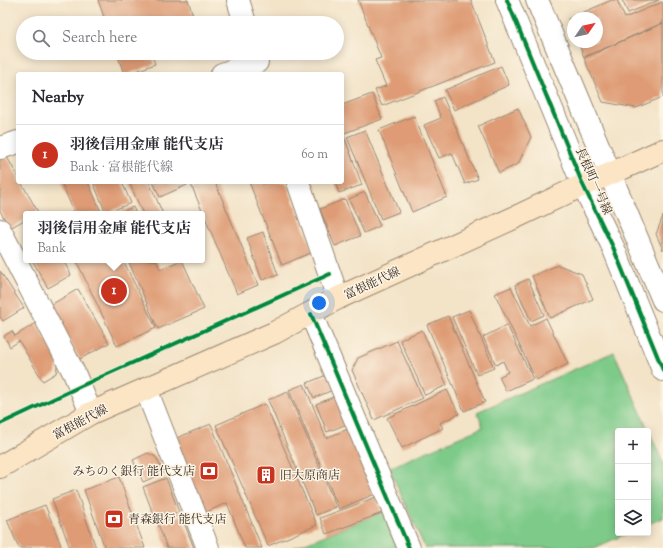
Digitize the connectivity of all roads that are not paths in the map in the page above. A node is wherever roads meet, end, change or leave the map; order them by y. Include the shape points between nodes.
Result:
1 (238, 0) edge
2 (507, 0) edge
3 (537, 0) edge
4 (243, 16) edge
5 (257, 63) edge
6 (228, 72) edge
7 (16, 143) edge
8 (0, 148) edge
9 (663, 150) edge
10 (610, 174) junction
11 (299, 184) edge
12 (583, 185) junction
13 (0, 230) edge
14 (338, 298) junction
15 (663, 300) edge
16 (311, 314) junction
17 (663, 370) edge
18 (146, 390) junction
19 (91, 413) junction
20 (0, 467) edge
21 (208, 548) edge
22 (409, 548) edge

1 - 4 street
2 - 12 street, 長根町一号線
3 - 10 street
5 - 6 street
7 - 8 street
9 - 10 main road, 富根能代線
10 - 12 main road, 富根能代線
10 - 15 street
11 - 14 street
12 - 14 main road, 富根能代線
12 - 17 street, 長根町一号線 via 613,247
13 - 19 street via 74,373
14 - 16 main road, 富根能代線
16 - 18 main road, 富根能代線
16 - 22 street
18 - 19 main road, 富根能代線
18 - 21 street
19 - 20 main road, 富根能代線

